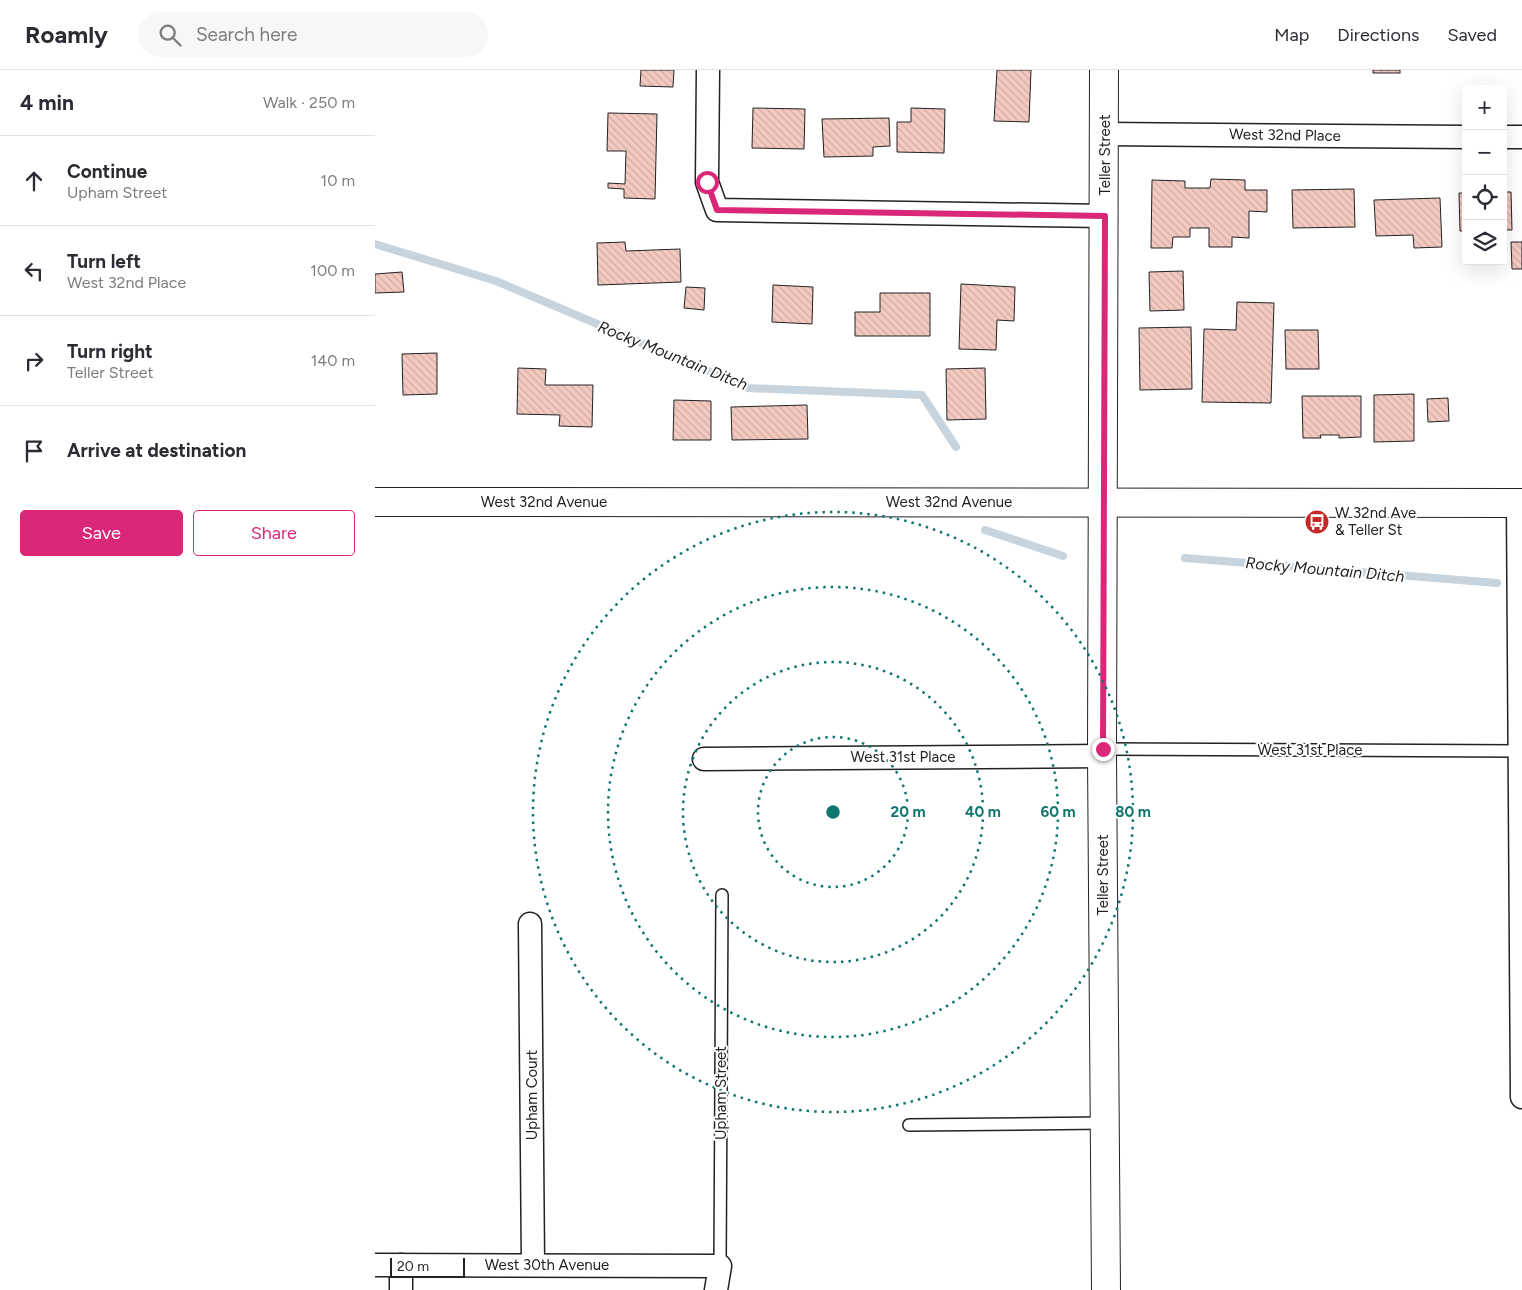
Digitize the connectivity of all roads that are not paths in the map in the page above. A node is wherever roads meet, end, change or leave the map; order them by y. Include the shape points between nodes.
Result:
1 (708, 70) edge
2 (1104, 70) edge
3 (1105, 134) junction
4 (1462, 137) edge
5 (1507, 137) edge
6 (1522, 137) edge
7 (1105, 216) junction
8 (375, 502) edge
9 (1104, 502) junction
10 (1520, 503) edge
11 (1518, 750) junction
12 (1102, 752) junction
13 (704, 759) dead end
14 (722, 895) dead end
15 (531, 924) dead end
16 (1522, 1097) edge
17 (1105, 1123) junction
18 (909, 1125) dead end
19 (375, 1265) edge
20 (401, 1265) junction
21 (533, 1265) junction
22 (720, 1266) junction
23 (401, 1290) edge
24 (716, 1290) edge
25 (1106, 1290) edge

1 - 7 street via 707,182 717,210
2 - 3 street, Teller Street
3 - 4 street, West 32nd Place
3 - 7 street, Teller Street
5 - 6 street
7 - 9 street, Teller Street
8 - 9 street, West 32nd Avenue
9 - 10 street, West 32nd Avenue
9 - 12 street, Teller Street
10 - 11 street
11 - 12 lane, West 31st Place
11 - 16 street
12 - 13 street, West 31st Place
12 - 17 street, Teller Street
14 - 22 lane, Upham Street
15 - 21 street, Upham Court
17 - 18 lane
17 - 25 street, Teller Street
19 - 20 street, West 30th Avenue
20 - 21 street, West 30th Avenue
20 - 23 street
21 - 22 street, West 30th Avenue
22 - 24 street, Upham Street

